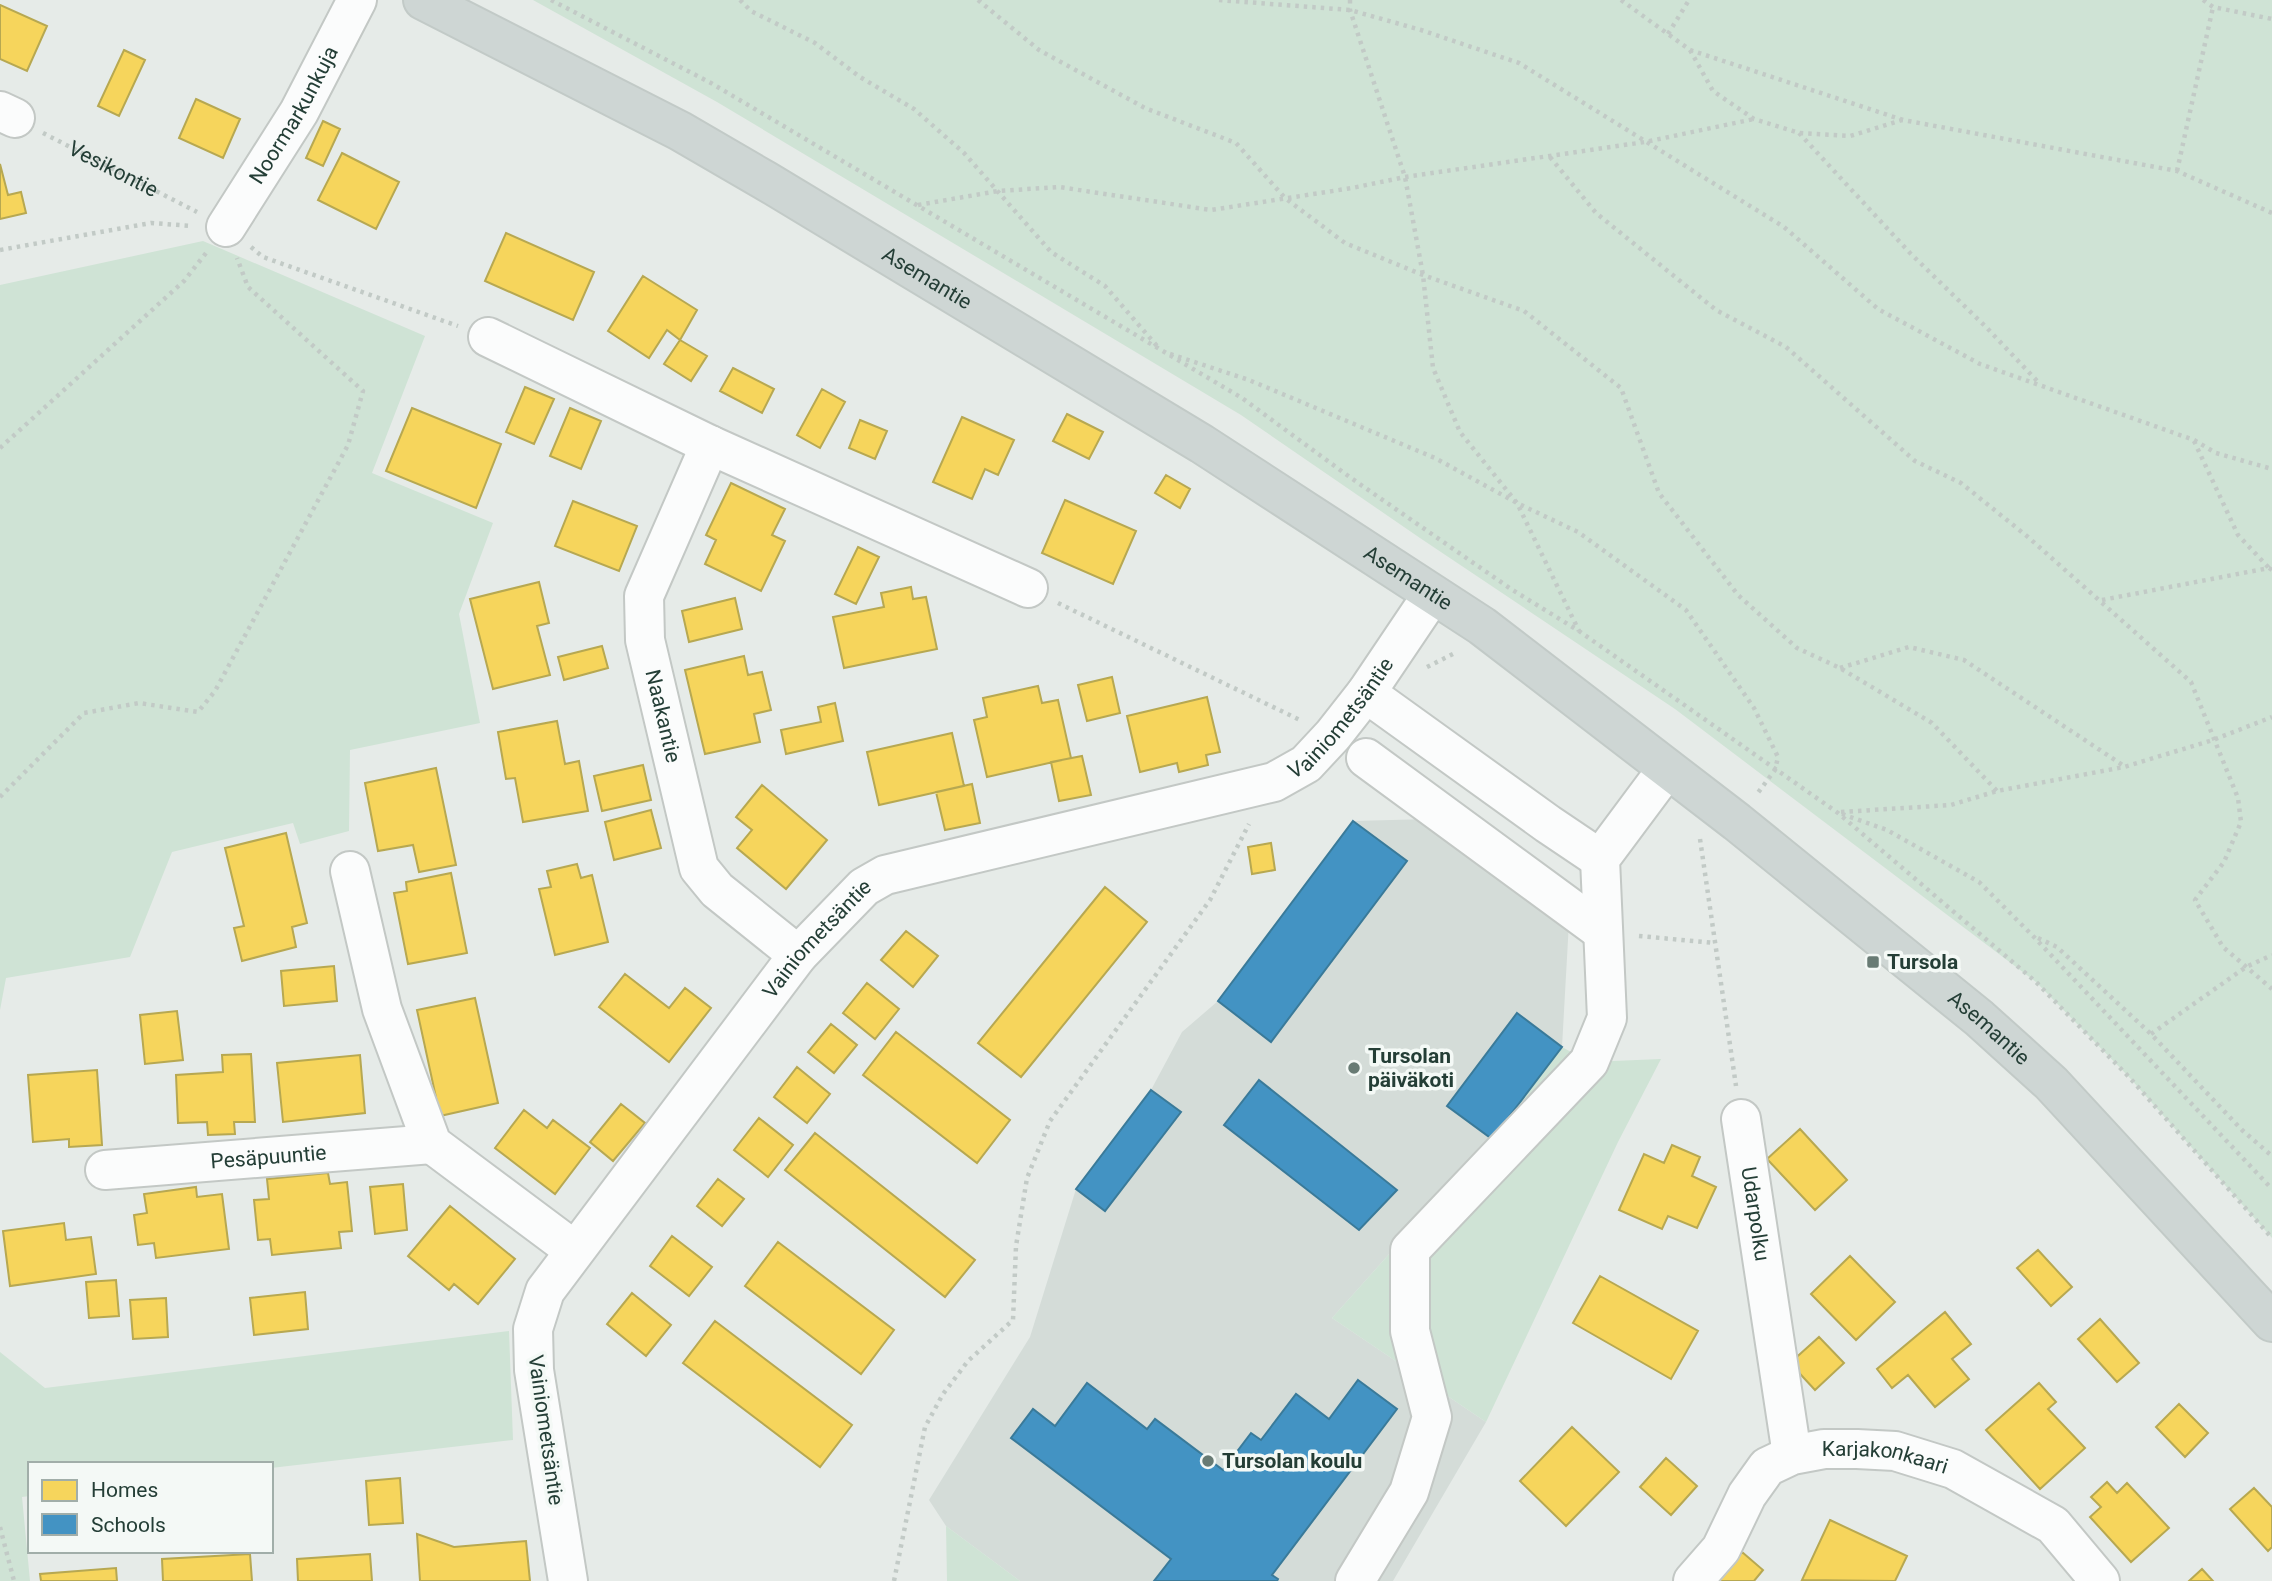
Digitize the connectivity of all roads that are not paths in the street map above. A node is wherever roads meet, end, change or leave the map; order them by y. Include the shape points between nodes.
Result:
1 (357, 0) edge
2 (423, 0) edge
3 (226, 228) road end
4 (488, 337) road end
5 (710, 445) junction
6 (1028, 588) road end
7 (1432, 595) junction
8 (1379, 702) junction
9 (1366, 758) dead end
10 (1667, 769) junction
11 (1601, 859) junction
12 (351, 871) dead end
13 (1603, 932) junction
14 (798, 955) junction
15 (1741, 1119) road end
16 (432, 1144) junction
17 (105, 1170) dead end
18 (574, 1250) junction
19 (2272, 1322) edge
20 (1792, 1455) junction
21 (568, 1581) edge
22 (1355, 1581) edge
23 (1693, 1581) edge
24 (2100, 1581) edge

1 - 3 street, Noormarkunkuja via 299,112
2 - 7 main road, Asemantie via 755,174 1202,444
4 - 5 street
5 - 6 street
5 - 14 street, Naakantie via 644,596 645,640 699,868 717,890
7 - 8 street, Vainiometsäntie
7 - 10 main road, Asemantie via 1482,626
8 - 11 street
8 - 14 street, Vainiometsäntie via 1333,735 1306,764 1274,782 885,875 864,887
9 - 13 street
10 - 11 street
10 - 19 main road, Asemantie via 1907,958 2051,1083
11 - 13 street
12 - 16 street via 382,1009
13 - 22 street via 1607,1018 1588,1062 1410,1250 1409,1331 1432,1417 1409,1492
14 - 18 street, Vainiometsäntie
15 - 20 street, Udarpolku
16 - 17 street, Pesäpuuntie
16 - 18 street
18 - 21 street, Vainiometsäntie via 545,1291 533,1329 534,1370
20 - 23 street, Karjakonkaari via 1767,1467 1747,1495 1721,1549
20 - 24 street, Karjakonkaari via 1824,1450 1895,1451 1953,1469 2053,1525

